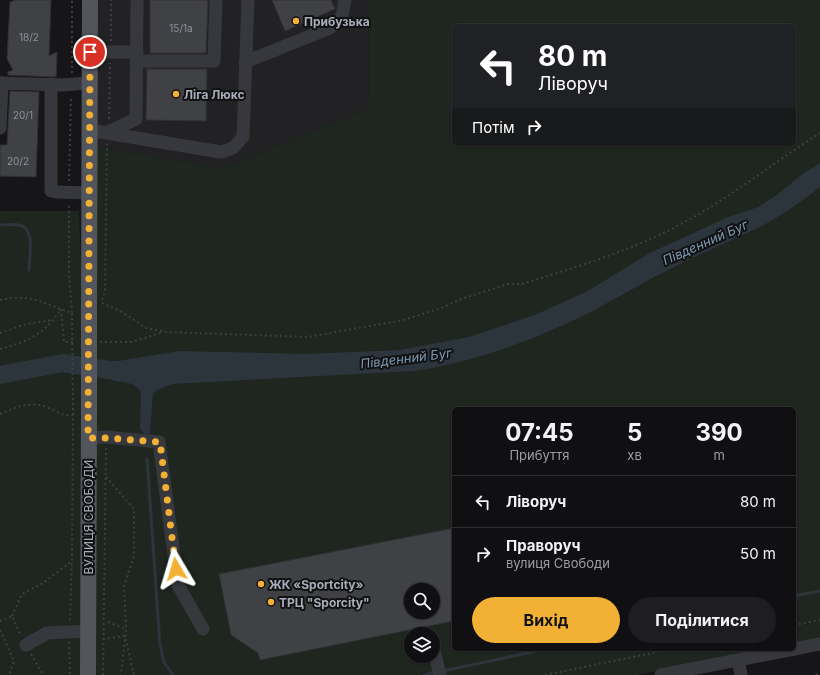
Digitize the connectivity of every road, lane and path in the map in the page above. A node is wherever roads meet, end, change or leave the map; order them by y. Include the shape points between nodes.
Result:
1 (72, 0) edge
2 (90, 0) edge
3 (111, 0) edge
4 (137, 0) edge
5 (216, 0) edge
6 (248, 0) edge
7 (345, 0) edge
8 (90, 52) junction
9 (111, 52) junction
10 (137, 56) junction
11 (245, 62) junction
12 (1, 83) edge
13 (72, 83) junction
14 (89, 83) junction
15 (51, 84) junction
16 (0, 128) edge
17 (89, 130) junction
18 (108, 132) junction
19 (820, 133) edge
20 (59, 192) junction
21 (89, 193) junction
22 (95, 299) junction
23 (0, 300) edge
24 (61, 309) junction
25 (95, 310) junction
26 (72, 313) junction
27 (54, 320) junction
28 (0, 333) edge
29 (0, 349) edge
30 (0, 414) edge
31 (73, 415) junction
32 (88, 438) junction
33 (106, 438) junction
34 (106, 476) junction
35 (72, 561) junction
36 (12, 616) junction
37 (820, 620) edge
38 (0, 621) edge
39 (108, 622) dead end
40 (796, 625) edge
41 (0, 630) edge
42 (126, 630) junction
43 (203, 630) dead end
44 (88, 631) junction
45 (69, 632) junction
46 (20, 633) dead end
47 (125, 636) junction
48 (103, 639) junction
49 (820, 644) edge
50 (26, 645) joint
51 (796, 649) edge
52 (662, 651) edge
53 (784, 651) edge
54 (738, 660) junction
55 (437, 663) edge
56 (692, 672) edge
57 (820, 674) edge
58 (9, 675) edge
59 (43, 675) edge
60 (70, 675) edge
61 (88, 675) edge
62 (103, 675) edge
63 (121, 675) edge
64 (134, 675) edge
65 (440, 675) edge
66 (545, 675) edge
67 (661, 675) edge
68 (741, 675) edge
69 (816, 675) edge

1 - 13 path
2 - 8 main road, ВУЛИЦЯ СВОБОДИ
3 - 9 path
4 - 10 street
5 - 10 street via 214,61
6 - 11 street
7 - 11 street via 342,16 330,28
8 - 9 street
8 - 14 main road, ВУЛИЦЯ СВОБОДИ
9 - 10 street
9 - 18 path
10 - 18 street via 136,119
11 - 18 street via 243,137 232,148 221,152
12 - 15 street
12 - 16 street
13 - 14 street
13 - 15 street
13 - 20 path
14 - 17 main road, ВУЛИЦЯ СВОБОДИ
15 - 20 street
17 - 18 street
17 - 21 main road, ВУЛИЦЯ СВОБОДИ
18 - 22 path via 105,291
19 - 22 path via 729,197 680,225 621,252 522,284 508,284 404,320 308,337 166,332 146,328 122,312
20 - 21 street
20 - 26 path
21 - 22 main road, ВУЛИЦЯ СВОБОДИ
22 - 25 main road, ВУЛИЦЯ СВОБОДИ
22 - 25 path
23 - 24 path via 21,296 40,300
24 - 26 path
24 - 27 path
25 - 32 main road, ВУЛИЦЯ СВОБОДИ, bridge
26 - 31 path, bridge
27 - 28 path via 26,324
27 - 29 path via 41,333
30 - 31 path via 22,405 37,404 63,416
31 - 35 path
32 - 33 street
32 - 44 main road, ВУЛИЦЯ СВОБОДИ
33 - 34 path
33 - 43 street via 160,442 178,585
34 - 42 path via 134,509 134,556 124,586
34 - 48 path
35 - 36 path via 43,583 22,594
35 - 45 path
36 - 38 path
36 - 46 path
37 - 40 path
39 - 42 path
41 - 58 path via 14,661
42 - 47 path
44 - 45 street
44 - 61 main road, ВУЛИЦЯ СВОБОДИ
45 - 50 street via 47,634
45 - 60 path
47 - 48 path
47 - 63 path
47 - 64 path
48 - 62 path
49 - 51 street
50 - 59 path
52 - 66 path
53 - 54 street
54 - 56 street
54 - 68 street
55 - 65 street
56 - 67 street
57 - 69 path

